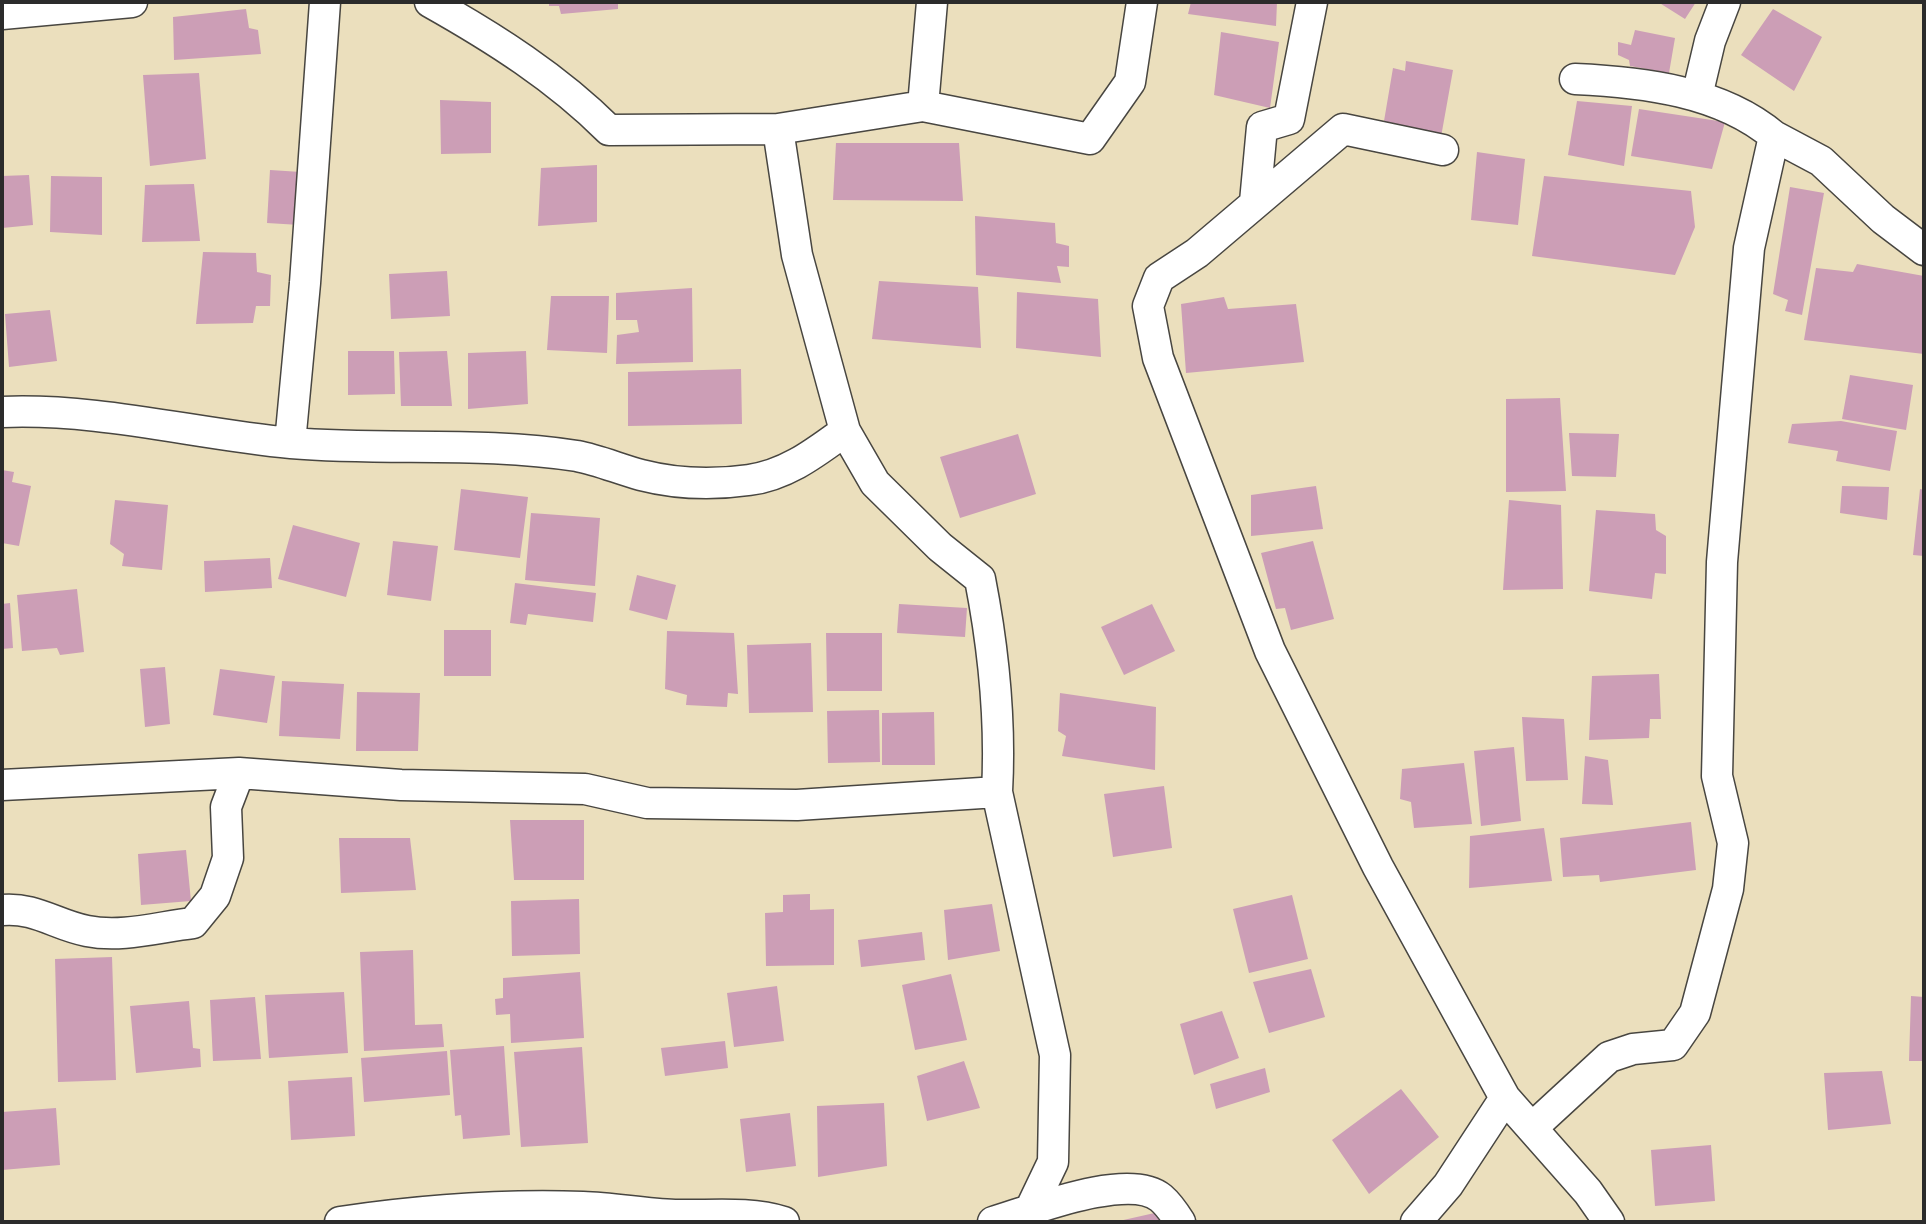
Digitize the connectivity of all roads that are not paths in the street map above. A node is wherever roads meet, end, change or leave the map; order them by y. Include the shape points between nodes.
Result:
1 (132, 2) edge
2 (325, 2) edge
3 (430, 2) edge
4 (932, 2) edge
5 (1142, 2) edge
6 (1312, 2) edge
7 (1725, 2) edge
8 (2, 14) edge
9 (1575, 79) dead end
10 (1697, 96) junction
11 (923, 106) junction
12 (778, 129) junction
13 (1774, 136) junction
14 (1443, 150) dead end
15 (1255, 202) junction
16 (1924, 250) edge
17 (2, 412) edge
18 (845, 431) junction
19 (290, 443) junction
20 (239, 773) junction
21 (2, 785) edge
22 (997, 792) junction
23 (2, 910) edge
24 (1505, 1098) junction
25 (1533, 1127) junction
26 (1030, 1210) junction
27 (672, 1218) edge
28 (340, 1222) edge
29 (784, 1222) edge
30 (993, 1222) edge
31 (1180, 1222) edge
32 (1416, 1222) edge
33 (1609, 1222) edge

1 - 8 street
2 - 19 street
3 - 12 street via 577,98 609,130
4 - 11 street
5 - 11 street via 1130,82 1090,139
6 - 15 street via 1289,119 1262,127
7 - 10 street
9 - 10 street
10 - 13 street via 1751,116
11 - 12 street
12 - 18 street via 797,255
13 - 16 street via 1821,161
13 - 25 street via 1749,248 1722,562 1717,776 1733,843 1715,945 1695,1013 1673,1045 1609,1057
14 - 15 street via 1343,129
15 - 24 street via 1159,278 1148,306 1158,358 1270,651 1378,867
17 - 19 street via 65,411
18 - 19 street via 801,464 752,480 693,483 578,457
18 - 22 street via 875,483 980,579 993,644 1000,730
20 - 21 street
20 - 22 street via 401,785 585,789 662,803 797,805
20 - 23 street via 226,807 228,858 215,896 193,923 126,934 85,931 21,908
22 - 26 street via 1055,1055 1053,1162
24 - 25 street
24 - 32 street via 1448,1185
25 - 33 street
26 - 30 street
26 - 31 street via 1094,1190 1142,1192 1159,1196
27 - 28 street via 613,1208 493,1206
27 - 29 street via 762,1215

